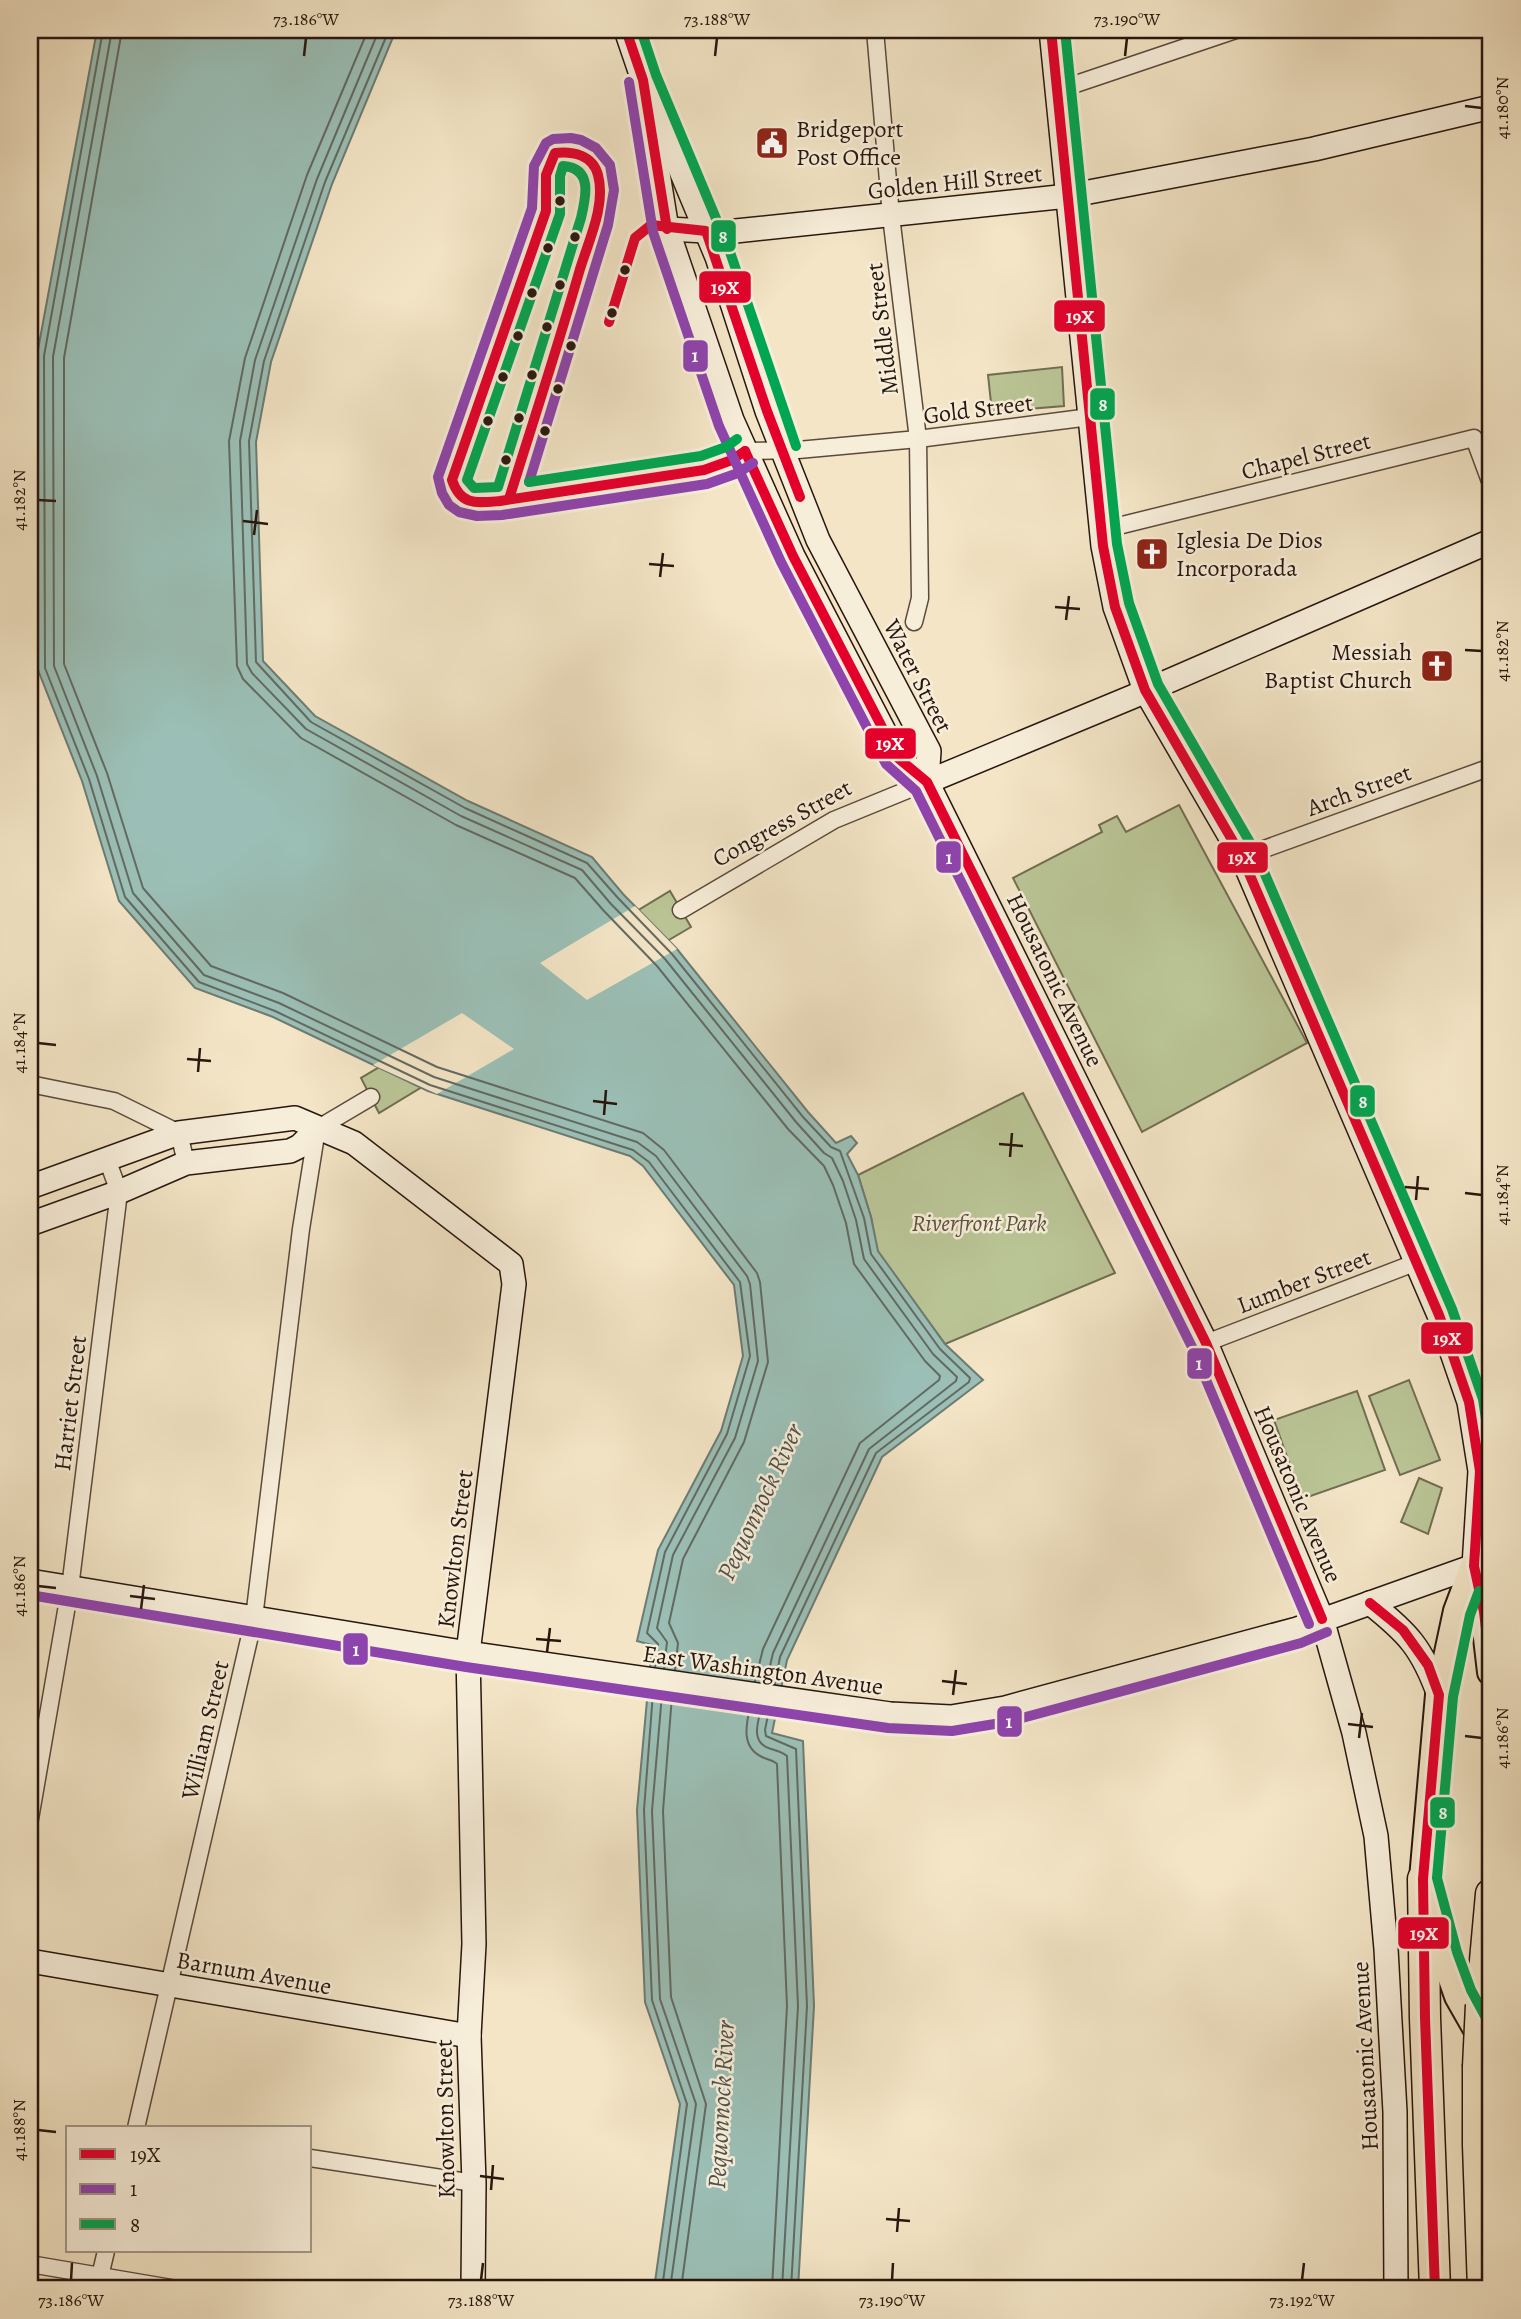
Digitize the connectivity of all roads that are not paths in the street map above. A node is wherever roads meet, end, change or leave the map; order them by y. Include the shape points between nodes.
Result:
1 (626, 30) edge
2 (875, 30) edge
3 (1051, 30) edge
4 (1236, 30) edge
5 (643, 80) junction
6 (1058, 90) junction
7 (1491, 107) edge
8 (1068, 196) junction
9 (891, 216) junction
10 (667, 229) junction
11 (706, 231) junction
12 (1090, 417) junction
13 (918, 439) junction
14 (746, 451) junction
15 (783, 451) junction
16 (1491, 484) edge
17 (1102, 530) junction
18 (1491, 541) edge
19 (914, 622) dead end
20 (1145, 690) junction
21 (1491, 767) edge
22 (927, 782) junction
23 (1242, 856) junction
24 (681, 910) dead end
25 (30, 1084) edge
26 (371, 1097) dead end
27 (317, 1129) junction
28 (179, 1133) junction
29 (107, 1159) junction
30 (186, 1163) junction
31 (30, 1187) edge
32 (118, 1192) junction
33 (30, 1224) edge
34 (1417, 1262) junction
35 (1206, 1343) junction
36 (1483, 1566) edge
37 (30, 1581) edge
38 (71, 1588) junction
39 (1370, 1603) junction
40 (254, 1618) junction
41 (1322, 1619) junction
42 (468, 1653) junction
43 (1491, 1672) edge
44 (1439, 1695) junction
45 (30, 1819) edge
46 (1423, 1879) junction
47 (1491, 1894) edge
48 (30, 1961) edge
49 (168, 1985) junction
50 (469, 2036) junction
51 (1485, 2061) edge
52 (136, 2126) edge
53 (312, 2158) edge
54 (474, 2183) junction
55 (106, 2252) edge
56 (30, 2264) edge
57 (98, 2283) edge
58 (177, 2289) edge
59 (473, 2289) edge
60 (1396, 2289) edge
61 (1435, 2289) edge
62 (1483, 2289) edge

1 - 5 main road, Water Street
2 - 9 street, Middle Street
3 - 6 main road
4 - 6 street
5 - 10 main road, Water Street
5 - 11 main road, Water Street
6 - 8 main road
7 - 8 main road, Golden Hill Street via 1314,149
8 - 9 main road, Golden Hill Street
8 - 12 main road
9 - 11 main road, Golden Hill Street
9 - 13 street, Middle Street
10 - 11 main road, Golden Hill Street
10 - 14 main road, Water Street
11 - 15 main road, Water Street
12 - 13 street, Gold Street
12 - 17 main road
13 - 15 street, Gold Street
13 - 19 street, Middle Street via 920,598
14 - 15 street, Gold Street
14 - 22 main road, Water Street via 793,556 898,758
15 - 22 main road, Water Street via 818,540 929,751
16 - 17 street, Chapel Street via 1474,438
17 - 20 main road via 1115,607
18 - 20 main road, Congress Street
20 - 22 main road, Congress Street
20 - 23 main road
21 - 23 street, Arch Street
22 - 24 street, Congress Street via 834,820
22 - 35 main road, Housatonic Avenue
23 - 34 main road
25 - 28 street via 114,1101
26 - 27 street
27 - 28 main road via 304,1120 284,1118
27 - 30 main road via 289,1151
27 - 40 street, William Street
27 - 42 main road, Knowlton Street via 354,1143 511,1264 514,1284
28 - 29 main road
28 - 30 street
29 - 31 main road
29 - 32 street, Harriet Street
30 - 32 main road
32 - 33 main road
32 - 38 street, Harriet Street
34 - 35 street, Lumber Street
34 - 36 main road via 1469,1402 1480,1471
35 - 41 main road, Housatonic Avenue
36 - 39 main road, East Washington Avenue
36 - 43 main road
36 - 44 main road via 1457,1611
37 - 38 main road, East Washington Avenue
38 - 40 main road, East Washington Avenue
38 - 45 street, Harriet Street
39 - 41 main road, East Washington Avenue
39 - 44 main road via 1403,1630 1428,1665
40 - 42 main road, East Washington Avenue
40 - 49 street, William Street
41 - 42 main road, East Washington Avenue via 951,1717 890,1714
41 - 60 main road, Housatonic Avenue via 1354,1733 1376,1836 1395,2112
42 - 50 main road, Knowlton Street via 474,1944
44 - 46 main road
46 - 51 main road via 1444,1956
46 - 61 highway
47 - 51 highway, bridge via 1481,2005
48 - 49 main road, Barnum Avenue
49 - 50 main road, Barnum Avenue
49 - 52 street, William Street
50 - 54 main road, Knowlton Street
51 - 62 highway via 1478,2145
53 - 54 street
54 - 59 main road, Knowlton Street
55 - 57 street
56 - 57 street
57 - 58 street

